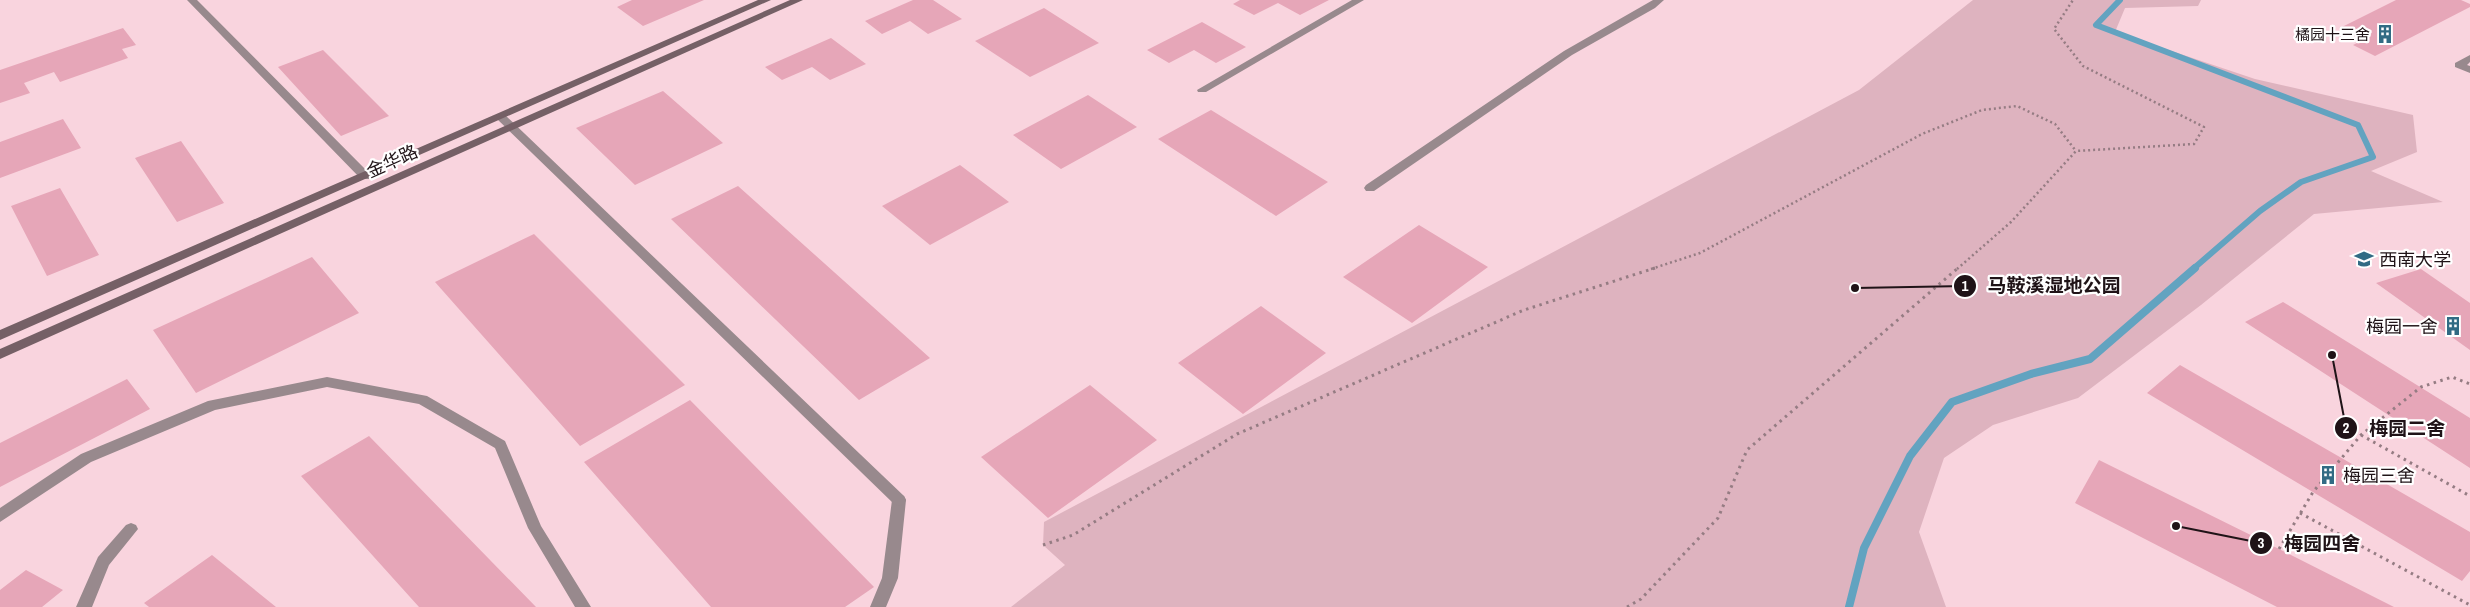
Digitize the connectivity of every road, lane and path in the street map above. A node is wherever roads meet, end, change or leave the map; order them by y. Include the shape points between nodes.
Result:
1 (192, 0) edge
2 (766, 0) edge
3 (798, 0) edge
4 (1360, 0) edge
5 (1659, 0) edge
6 (2073, 0) edge
7 (2470, 58) edge
8 (2470, 70) edge
9 (1202, 90) dead end
10 (501, 117) junction
11 (512, 127) junction
12 (2076, 151) junction
13 (364, 176) junction
14 (1370, 188) dead end
15 (0, 335) edge
16 (0, 354) edge
17 (2470, 384) edge
18 (2361, 436) junction
19 (2470, 496) edge
20 (2300, 514) junction
21 (0, 516) edge
22 (131, 529) dead end
23 (1043, 545) dead end
24 (2278, 549) dead end
25 (2470, 605) edge
26 (84, 607) edge
27 (583, 607) edge
28 (878, 607) edge
29 (1627, 607) edge

1 - 13 street
2 - 10 main road, 金华路
3 - 11 main road, 金华路
4 - 9 street
5 - 14 street via 1568,53
6 - 12 path via 2054,29 2083,66 2204,127 2194,144
7 - 8 street via 2459,65
10 - 11 street
10 - 13 main road, 金华路
11 - 16 main road, 金华路
11 - 28 street via 899,500 890,578
12 - 23 path via 2055,124 2017,106 1982,110 1922,134 1700,253 1524,310 1237,434 1073,535
12 - 29 path via 2011,222 1747,450 1718,518 1641,600
13 - 15 main road, 金华路
17 - 18 path via 2452,377 2421,387
18 - 19 path
18 - 20 path via 2313,492
20 - 24 path
20 - 25 path
21 - 27 street via 86,458 213,405 327,382 422,400 500,445 536,528
22 - 26 street via 103,561

